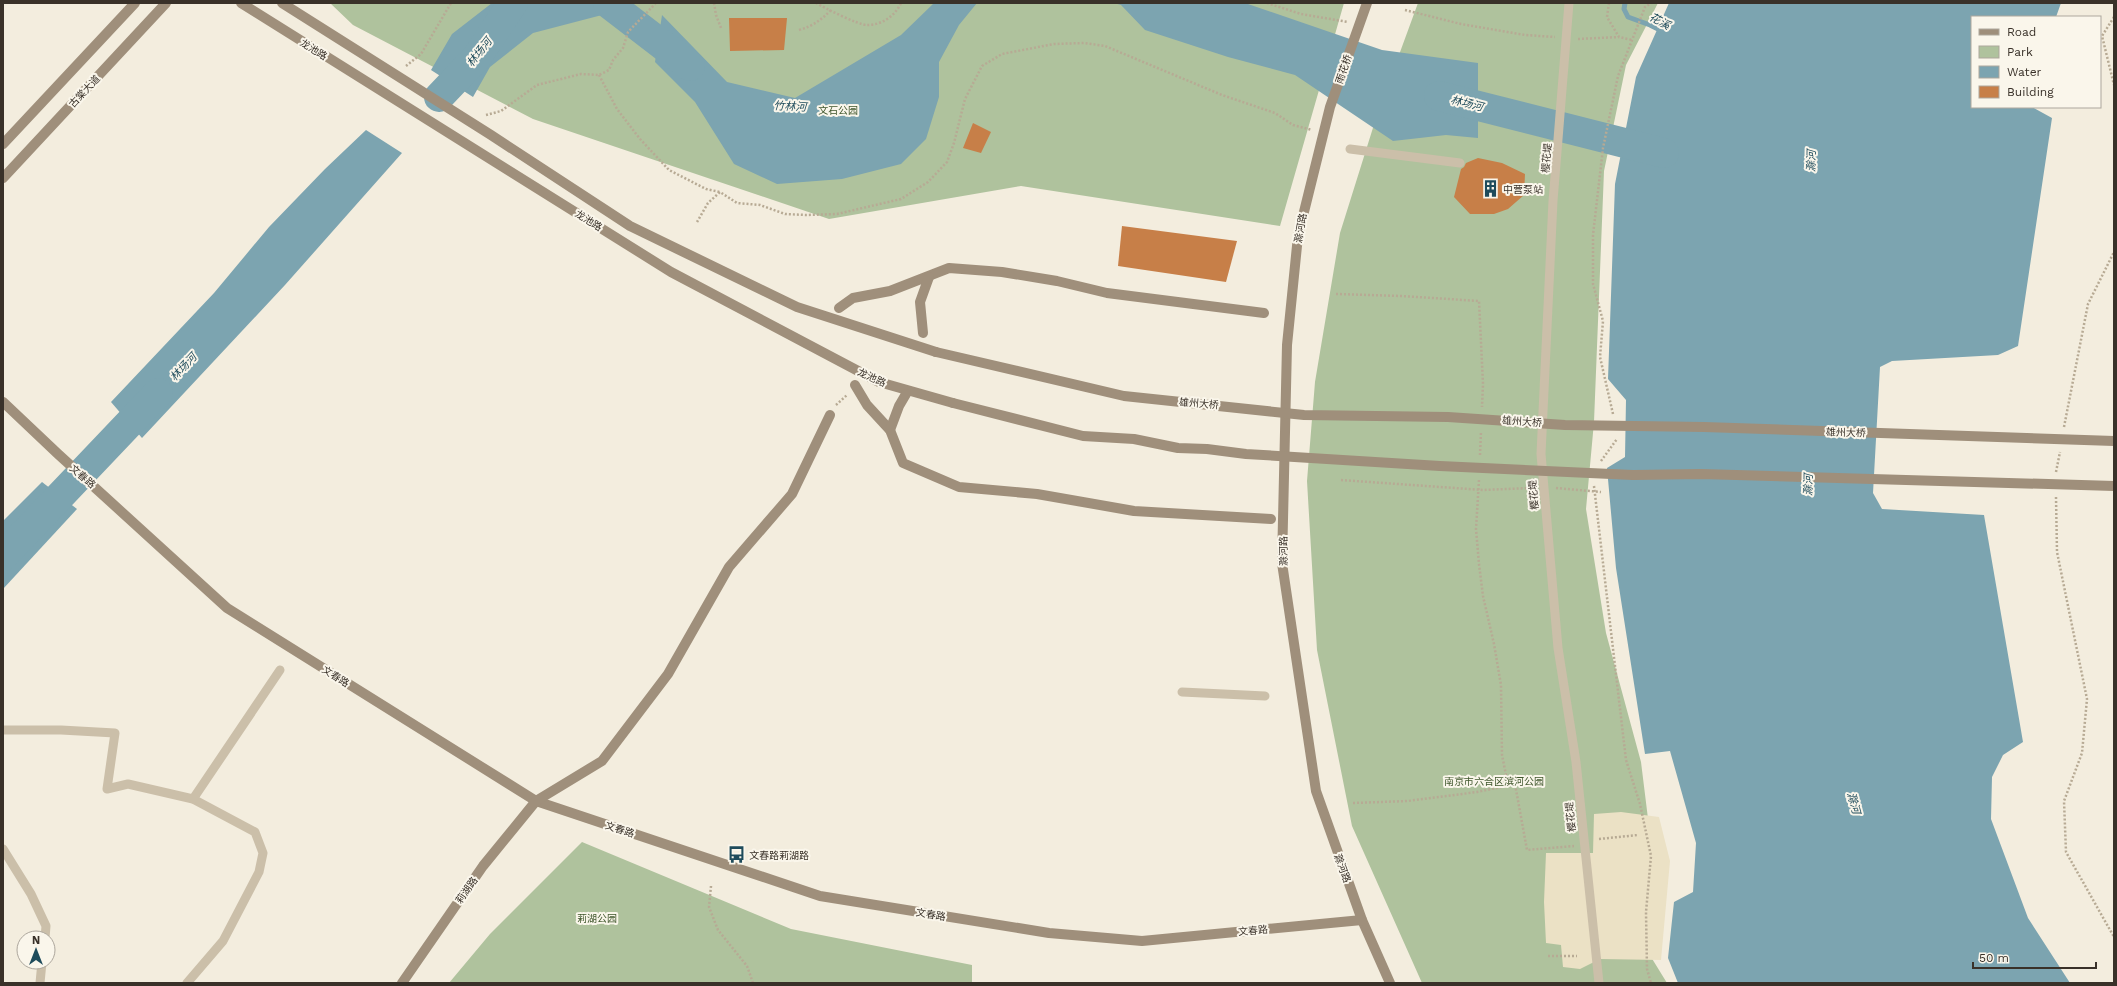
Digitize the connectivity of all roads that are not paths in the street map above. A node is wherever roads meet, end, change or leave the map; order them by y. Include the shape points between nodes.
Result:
1 (135, 3) edge
2 (166, 3) edge
3 (241, 3) edge
4 (282, 3) edge
5 (1367, 3) edge
6 (1569, 3) edge
7 (1330, 107) joint
8 (3, 144) edge
9 (1350, 149) dead end
10 (1460, 163) dead end
11 (3, 178) edge
12 (929, 277) junction
13 (839, 308) dead end
14 (1264, 313) dead end
15 (922, 333) dead end
16 (936, 352) joint
17 (855, 385) dead end
18 (906, 394) dead end
19 (3, 402) edge
20 (830, 415) dead end
21 (890, 430) junction
22 (2114, 441) edge
23 (2114, 486) edge
24 (1271, 519) dead end
25 (280, 670) dead end
26 (1182, 692) dead end
27 (1265, 696) dead end
28 (3, 730) edge
29 (193, 799) junction
30 (536, 801) junction
31 (3, 849) edge
32 (1362, 920) junction
33 (46, 930) edge
34 (41, 970) edge
35 (40, 983) edge
36 (187, 983) edge
37 (402, 983) edge
38 (1390, 983) edge
39 (1599, 983) edge

1 - 8 main road
2 - 11 main road, 古棠大道
3 - 23 main road, 龙池路, bridge via 671,272 879,382 953,403 1082,436 1134,439 1178,448 1246,454 1633,475 1702,474
4 - 16 main road, 龙池路 via 491,134 630,226 797,306
5 - 7 main road, 雨花桥
6 - 39 lane, 樱花堤 via 1553,202 1541,454 1558,648 1576,762
7 - 32 main road, 滁河路 via 1298,236 1292,289 1287,344 1282,563 1316,791
9 - 10 lane
12 - 13 main road via 890,291 853,298
12 - 14 main road via 949,268 1002,272 1107,293
12 - 15 main road via 920,302
16 - 22 main road, 雄州大桥, bridge via 1124,396 1304,415 1448,417 1573,425
17 - 21 main road via 867,405
18 - 21 main road
19 - 30 main road, 文春路 via 227,608
20 - 30 main road, 莉湖路 via 792,494 729,567 668,674 602,761
21 - 24 main road via 903,463 959,487 1037,494 1134,511
25 - 29 lane
26 - 27 lane
28 - 29 lane via 115,733 107,789 128,784
29 - 36 lane via 255,832 263,853 259,872 223,941
30 - 32 main road, 文春路 via 820,896 1049,933 1142,941
30 - 37 main road, 莉湖路 via 483,866
31 - 33 lane via 31,894
32 - 38 main road, 滁河路
34 - 35 lane

